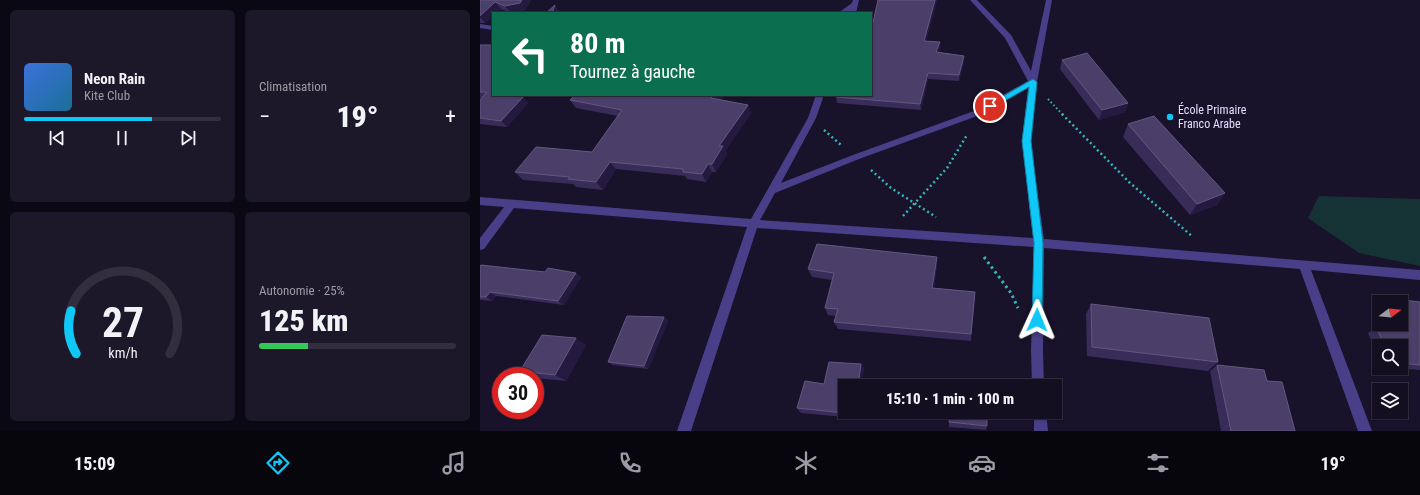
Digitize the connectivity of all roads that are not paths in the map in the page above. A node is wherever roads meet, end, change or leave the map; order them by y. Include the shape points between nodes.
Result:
1 (972, 0) edge
2 (1049, 0) edge
3 (856, 1) edge
4 (843, 12) edge
5 (852, 12) edge
6 (480, 26) edge
7 (492, 28) edge
8 (1033, 82) junction
9 (820, 96) edge
10 (771, 191) junction
11 (480, 201) edge
12 (512, 204) junction
13 (753, 224) junction
14 (1039, 243) junction
15 (480, 246) edge
16 (1304, 265) junction
17 (1420, 275) edge
18 (1038, 379) edge
19 (684, 431) edge
20 (1365, 431) edge

1 - 8 street via 1008,37
2 - 8 street
3 - 4 street
3 - 5 street
6 - 7 street
8 - 10 street via 977,114 856,157
8 - 14 street via 1026,141
9 - 10 street via 812,118
10 - 13 street
11 - 12 street
12 - 13 street
12 - 15 street
13 - 14 street
13 - 19 street
14 - 16 street
14 - 18 street
16 - 17 street
16 - 20 street

